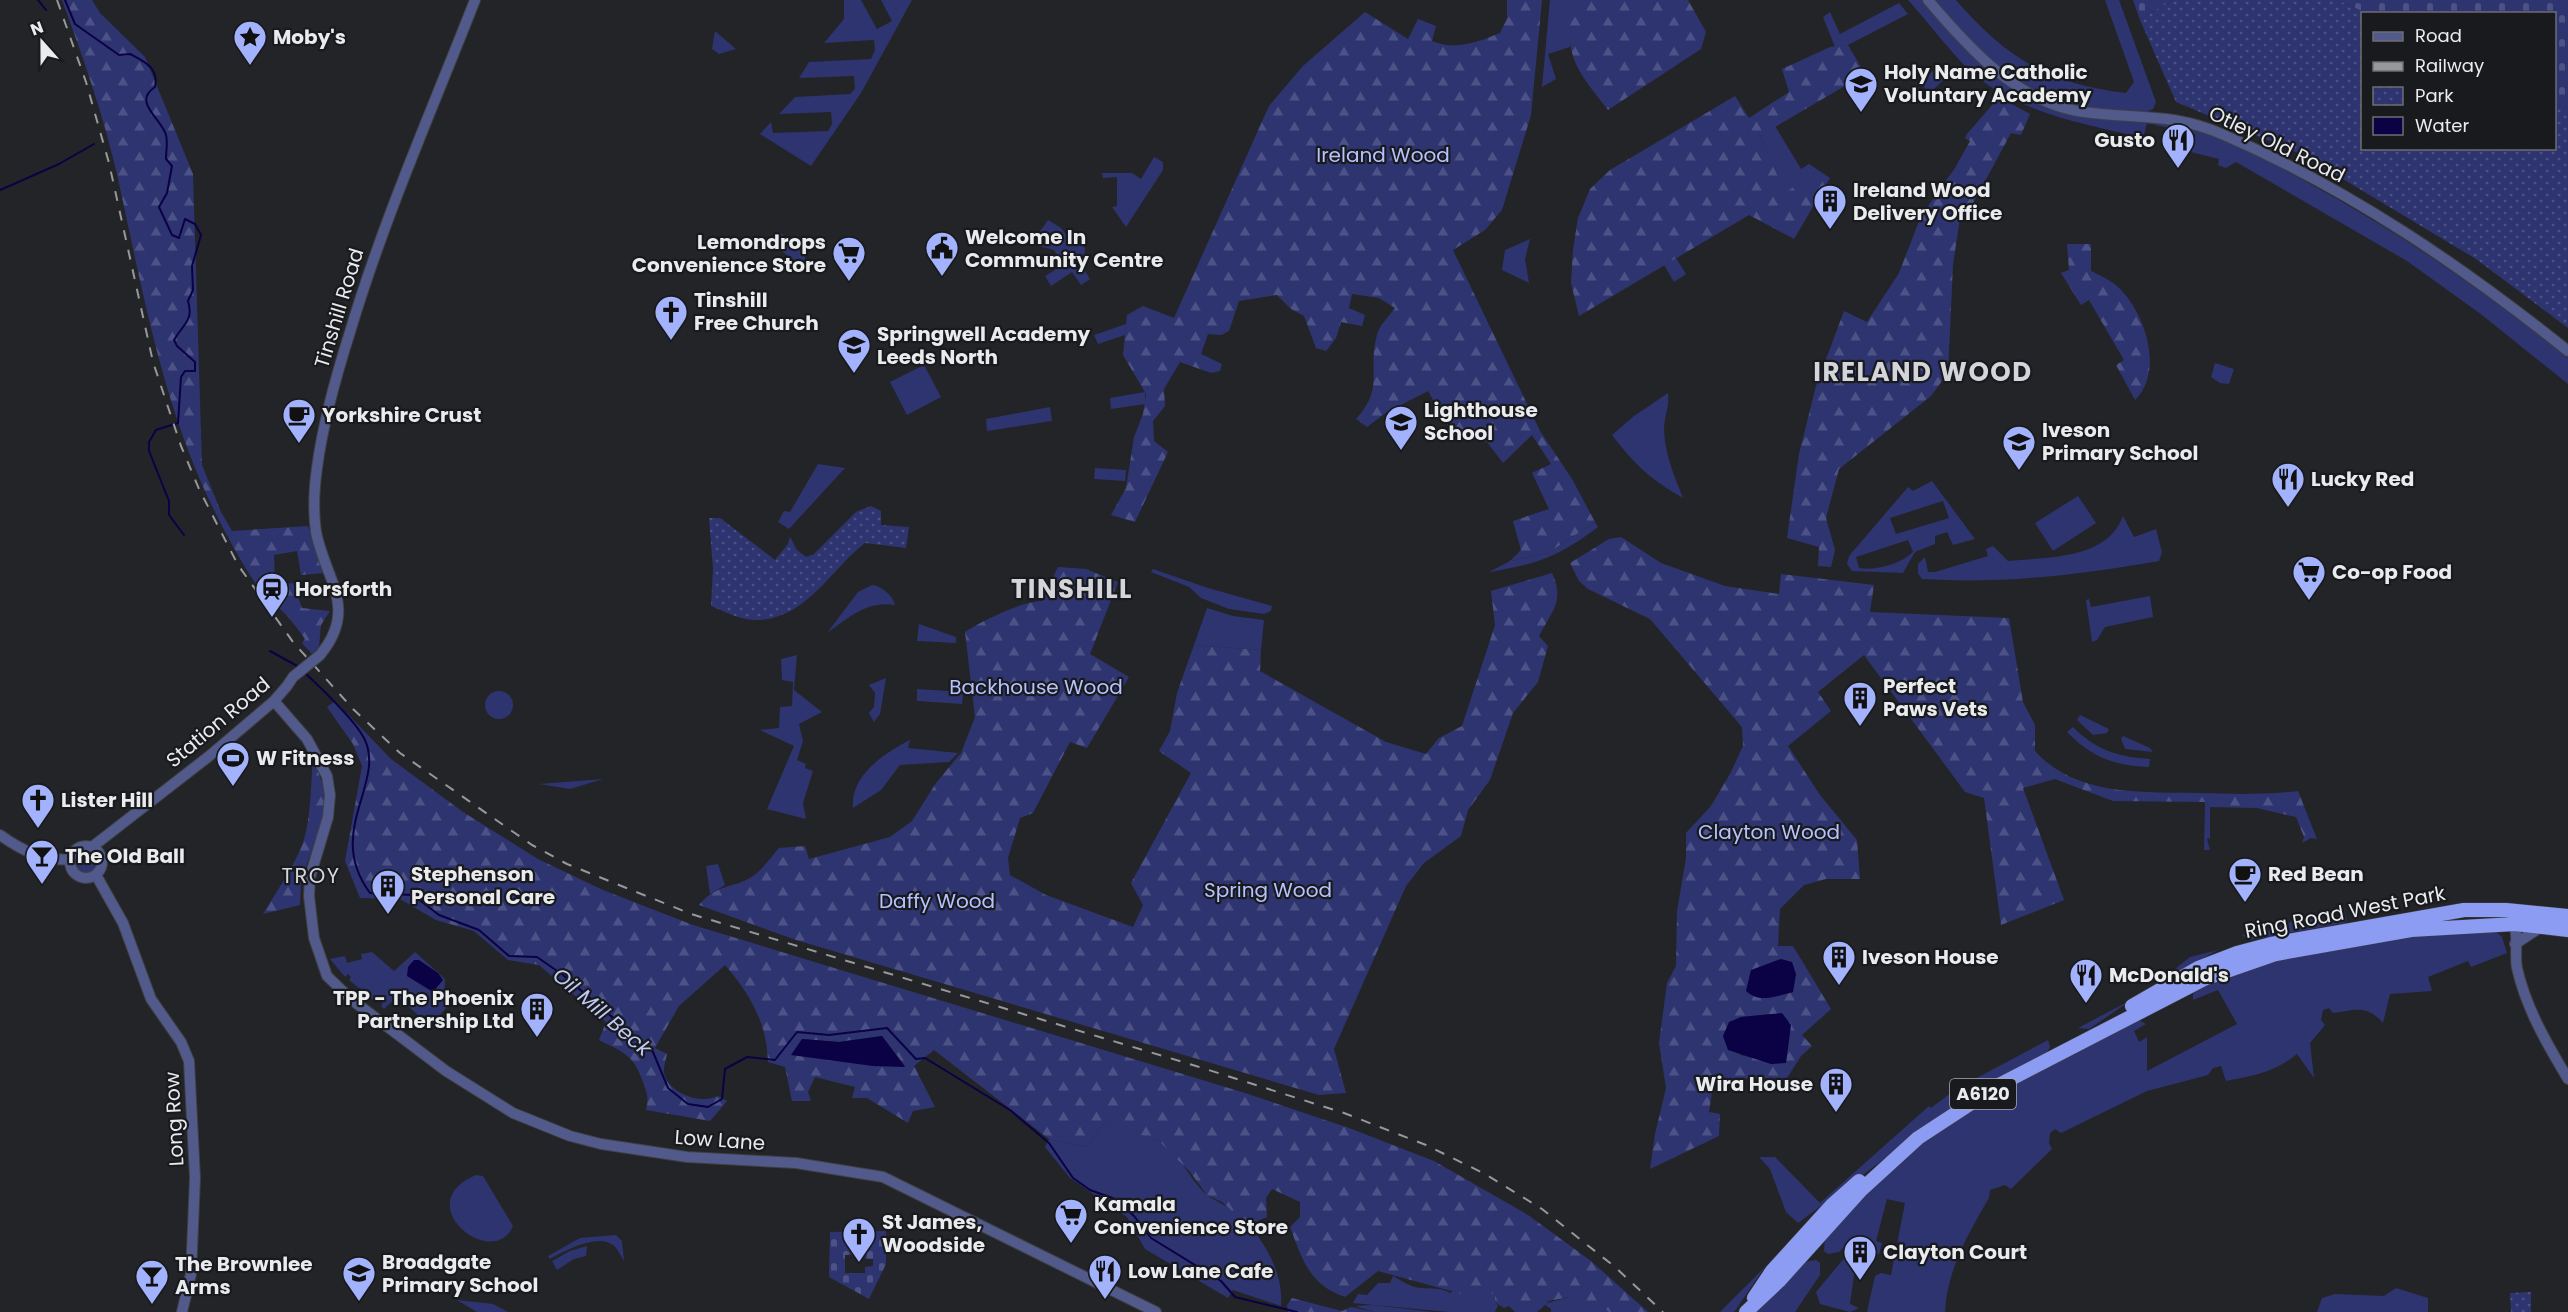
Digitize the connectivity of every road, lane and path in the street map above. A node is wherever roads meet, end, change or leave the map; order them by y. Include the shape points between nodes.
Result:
1 (475, 0) edge
2 (1928, 0) edge
3 (2568, 351) edge
4 (331, 639) joint
5 (274, 701) junction
6 (0, 835) edge
7 (92, 847) junction
8 (70, 859) junction
9 (96, 875) junction
10 (2506, 910) junction
11 (2530, 911) junction
12 (2568, 916) edge
13 (2515, 924) junction
14 (2541, 927) junction
15 (2568, 930) edge
16 (2515, 944) junction
17 (2081, 1041) junction
18 (2568, 1079) edge
19 (1894, 1159) junction
20 (1806, 1244) junction
21 (182, 1312) edge
22 (1156, 1312) edge
23 (1745, 1312) edge

1 - 4 street, Tinshill Road via 370,264 320,441 314,511 317,534 338,596 338,623
2 - 3 street, Otley Old Road via 1980,56 2029,93 2052,105 2079,111 2183,120 2226,136 2396,226
4 - 5 street, Station Road, bridge
5 - 7 street, Station Road
5 - 22 street, Low Lane via 317,753 329,788 328,817 310,878 310,917 318,952 332,982 394,1034 497,1105 537,1124 627,1149 687,1157 796,1163 883,1177
6 - 8 street via 40,857
7 - 8 street via 78,848
7 - 9 street via 102,857 102,867
8 - 9 street via 71,869 78,876 87,879
9 - 21 street, Long Row via 123,923 151,999 181,1042 189,1061 195,1189 191,1274
10 - 11 highway, Ring Road West Park / A6120
10 - 13 street
10 - 17 highway, Ring Road West Park / A6120 via 2419,916 2237,953 2198,968
11 - 12 highway, Ring Road West Park / A6120
11 - 13 street
13 - 14 highway, Ring Road West Park / A6120
13 - 16 street
13 - 17 highway, Ring Road West Park / A6120 via 2411,930 2276,954 2204,979
14 - 15 highway, Ring Road West Park / A6120
14 - 16 street
16 - 18 street via 2518,969 2532,1009
17 - 19 highway, Ring Road West Park / A6120 via 1977,1098
19 - 20 highway, Ring Road West Park / A6120
19 - 20 highway, Ring Road West Park / A6120 via 1856,1183
20 - 23 highway, Ring Road West Park / A6120
20 - 23 highway, Ring Road West Park / A6120 via 1772,1271

